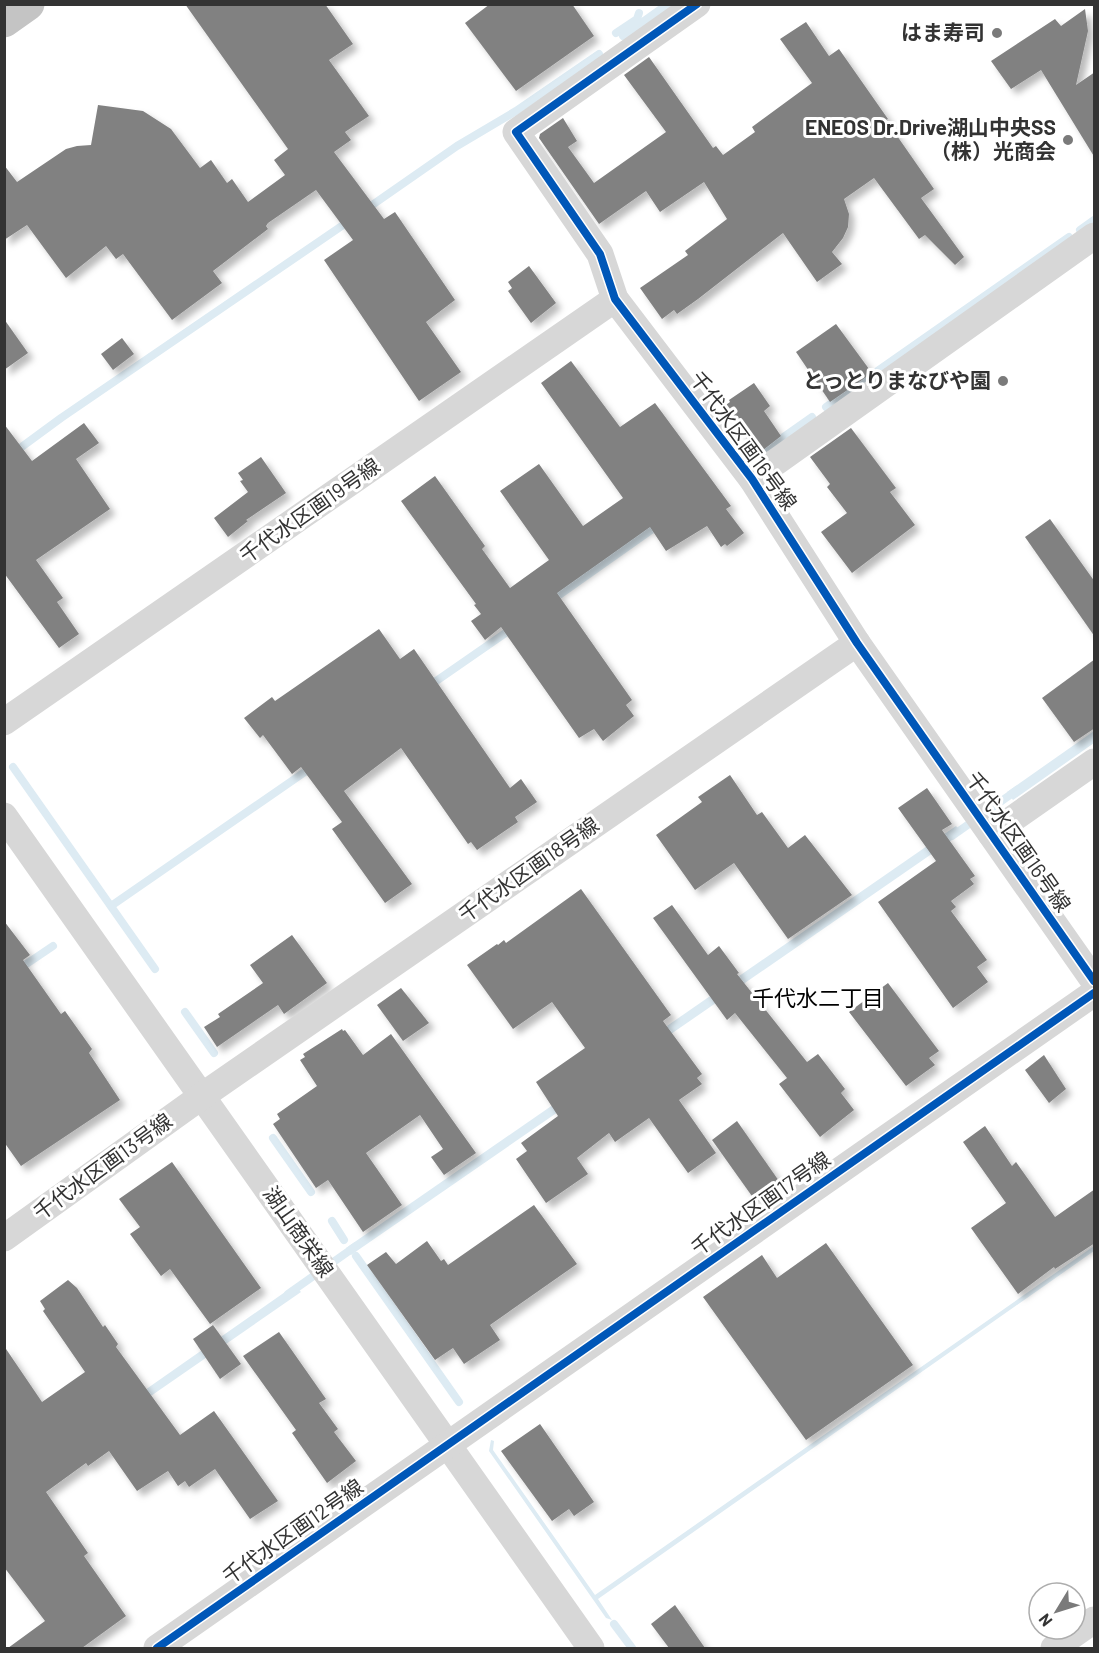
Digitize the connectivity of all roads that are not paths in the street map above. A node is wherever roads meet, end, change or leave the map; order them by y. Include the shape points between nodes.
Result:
1 (28, 4) edge
2 (697, 4) edge
3 (4, 21) edge
4 (1095, 236) edge
5 (615, 299) junction
6 (752, 479) junction
7 (857, 643) junction
8 (4, 722) edge
9 (1095, 762) edge
10 (4, 816) edge
11 (991, 834) junction
12 (1095, 981) edge
13 (1095, 993) edge
14 (202, 1096) junction
15 (4, 1238) edge
16 (449, 1445) junction
17 (1095, 1620) edge
18 (157, 1648) edge
19 (591, 1648) edge
20 (1054, 1648) edge

1 - 3 highway
2 - 5 street, 千代水区画16号線 via 516,132 600,254
4 - 6 street
5 - 6 street, 千代水区画16号線
5 - 8 street, 千代水区画19号線
6 - 7 street, 千代水区画16号線
7 - 11 street, 千代水区画16号線
7 - 14 street, 千代水区画18号線
9 - 11 street
10 - 14 street, 湖山商栄線
11 - 12 street, 千代水区画16号線
13 - 16 street, 千代水区画17号線
14 - 15 street, 千代水区画13号線
14 - 16 street, 湖山商栄線
16 - 18 street, 千代水区画12号線
16 - 19 street, 湖山商栄線
17 - 20 street

